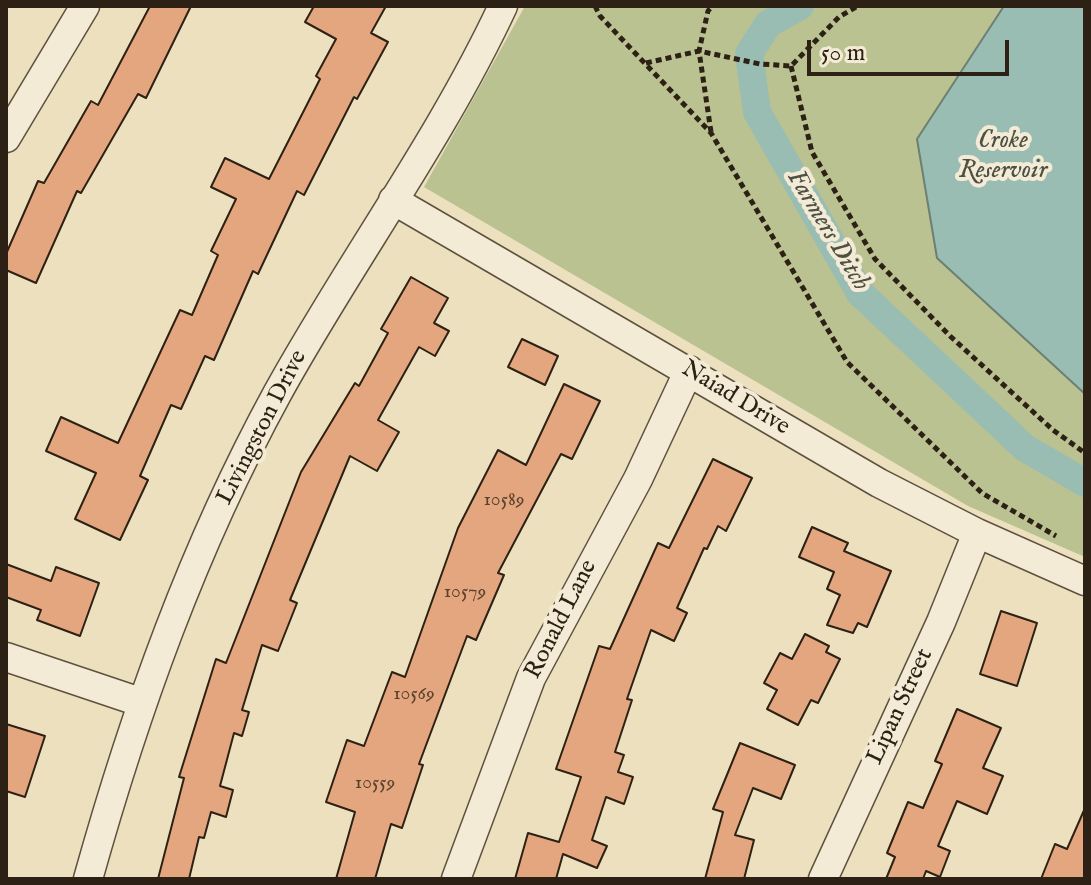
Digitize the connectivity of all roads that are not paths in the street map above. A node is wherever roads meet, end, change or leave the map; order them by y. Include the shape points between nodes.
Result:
1 (85, 6) edge
2 (503, 6) edge
3 (6, 138) edge
4 (393, 200) junction
5 (689, 370) junction
6 (977, 533) junction
7 (1085, 581) edge
8 (6, 657) edge
9 (140, 702) junction
10 (88, 879) edge
11 (456, 879) edge
12 (823, 879) edge

1 - 3 street
2 - 4 street, Livingston Drive
4 - 5 street, Naiad Drive
4 - 9 street, Livingston Drive via 247,452
5 - 6 street, Naiad Drive via 833,458
5 - 11 street, Ronald Lane via 638,479 531,678
6 - 7 street, Naiad Drive
6 - 12 street, Lipan Street
8 - 9 street
9 - 10 street, Livingston Drive

